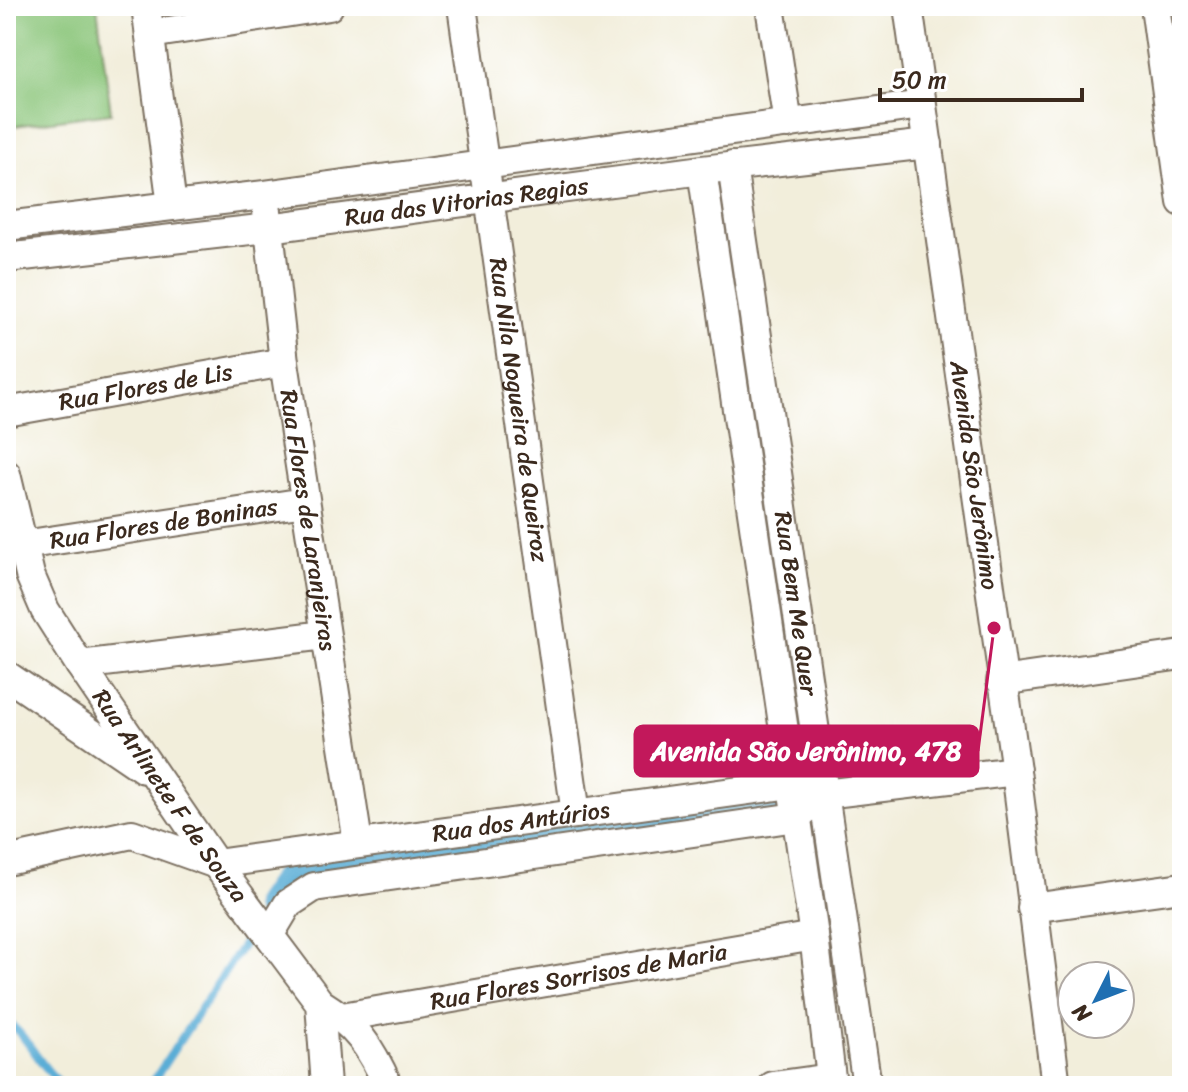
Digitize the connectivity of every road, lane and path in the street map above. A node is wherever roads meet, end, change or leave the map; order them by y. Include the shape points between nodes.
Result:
1 (146, 6) edge
2 (329, 6) edge
3 (462, 6) edge
4 (770, 6) edge
5 (908, 6) edge
6 (1155, 6) edge
7 (150, 34) junction
8 (922, 105) junction
9 (788, 124) junction
10 (928, 144) junction
11 (484, 164) junction
12 (732, 166) junction
13 (702, 170) junction
14 (1181, 191) edge
15 (265, 195) junction
16 (490, 199) junction
17 (172, 206) junction
18 (6, 226) edge
19 (269, 228) junction
20 (6, 258) edge
21 (284, 362) junction
22 (6, 412) edge
23 (6, 474) edge
24 (305, 502) junction
25 (14, 548) edge
26 (325, 635) junction
27 (1182, 655) edge
28 (80, 665) junction
29 (6, 675) edge
30 (1001, 681) junction
31 (1016, 771) junction
32 (158, 778) junction
33 (791, 784) junction
34 (824, 794) junction
35 (576, 814) junction
36 (796, 817) junction
37 (358, 843) junction
38 (6, 861) edge
39 (216, 864) junction
40 (1182, 887) edge
41 (1032, 908) junction
42 (270, 934) junction
43 (814, 936) junction
44 (331, 1010) junction
45 (832, 1082) edge
46 (326, 1086) edge
47 (388, 1086) edge
48 (773, 1086) edge
49 (867, 1086) edge
50 (1056, 1086) edge

1 - 7 street
2 - 7 street
3 - 11 street, Rua Nila Nogueira de Queiroz
4 - 9 street
5 - 8 street, Avenida São Jerônimo
6 - 14 street
7 - 17 street
8 - 9 street, Rua das Vitorias Regias
8 - 10 street, Avenida São Jerônimo
9 - 11 street, Rua das Vitorias Regias
10 - 12 street, Rua das Vitorias Regias
10 - 30 street, Avenida São Jerônimo
11 - 15 street, Rua das Vitorias Regias
11 - 16 street, Rua Nila Nogueira de Queiroz
12 - 13 street, Rua das Vitorias Regias
12 - 34 street, Rua Bem Me Quer
13 - 16 street, Rua das Vitorias Regias
13 - 33 street, Rua Bem Me Quer
15 - 17 street, Rua das Vitorias Regias
15 - 19 street, Rua Flores de Laranjeiras
16 - 19 street, Rua das Vitorias Regias
16 - 35 street, Rua Nila Nogueira de Queiroz
17 - 18 street, Rua das Vitorias Regias
19 - 20 street, Rua das Vitorias Regias
19 - 21 street, Rua Flores de Laranjeiras
21 - 22 street, Rua Flores de Lis
21 - 24 street, Rua Flores de Laranjeiras
23 - 25 street, Rua Arlinete F de Souza
24 - 25 street, Rua Flores de Boninas
24 - 26 street, Rua Flores de Laranjeiras
25 - 28 street, Rua Arlinete F de Souza
26 - 28 street
26 - 37 street, Rua Flores de Laranjeiras
27 - 30 street
28 - 32 street, Rua Arlinete F de Souza
29 - 32 street
30 - 31 street, Avenida São Jerônimo
31 - 34 street, Rua dos Antúrios
31 - 41 street, Avenida São Jerônimo
32 - 39 street, Rua Arlinete F de Souza
33 - 34 street, Rua dos Antúrios
33 - 35 street, Rua dos Antúrios
33 - 36 street, Rua Bem Me Quer
34 - 36 street
34 - 49 street, Rua Bem Me Quer
35 - 37 street, Rua dos Antúrios
36 - 42 street, Rua dos Antúrios via 314,887 288,904
36 - 43 street, Rua Bem Me Quer
37 - 39 street, Rua dos Antúrios
38 - 39 street via 132,834
39 - 42 street, Rua Arlinete F de Souza
40 - 41 street
41 - 50 street, Avenida São Jerônimo
42 - 44 street, Rua Arlinete F de Souza
43 - 44 street, Rua Flores Sorrisos de Maria
43 - 45 street, Rua Bem Me Quer
44 - 46 street
44 - 47 street, Rua Arlinete F de Souza via 372,1052
45 - 48 street

